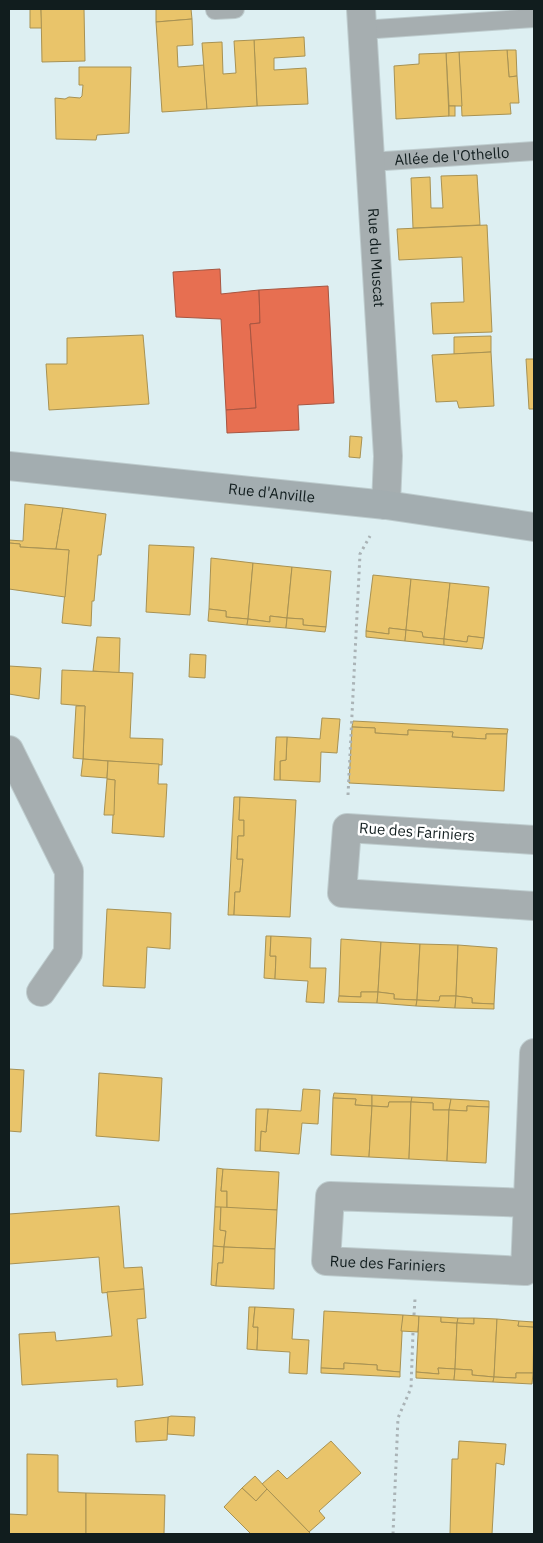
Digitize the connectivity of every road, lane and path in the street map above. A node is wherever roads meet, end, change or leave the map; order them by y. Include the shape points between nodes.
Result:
1 (235, 9) edge
2 (215, 10) dead end
3 (534, 18) edge
4 (361, 19) edge
5 (534, 151) edge
6 (370, 162) junction
7 (9, 466) edge
8 (386, 505) junction
9 (534, 527) edge
10 (9, 750) edge
11 (347, 828) junction
12 (534, 840) edge
13 (534, 906) edge
14 (41, 992) dead end
15 (534, 1053) edge
16 (528, 1203) junction
17 (413, 1332) dead end
18 (393, 1534) edge

1 - 2 lane
3 - 4 lane
4 - 6 street, Rue du Muscat
5 - 6 lane, Allée de l'Othello
6 - 8 street, Rue du Muscat via 388,456
7 - 8 street, Rue d'Anville
8 - 9 street, Rue d'Anville
8 - 11 path via 360,554
10 - 14 street via 69,871 68,953
11 - 12 street, Rue des Fariniers
11 - 13 street, Rue des Fariniers via 342,893
15 - 16 street, Rue des Fariniers
16 - 16 street, Rue des Fariniers via 526,1271 326,1261 330,1196
17 - 18 path via 411,1388 398,1418

